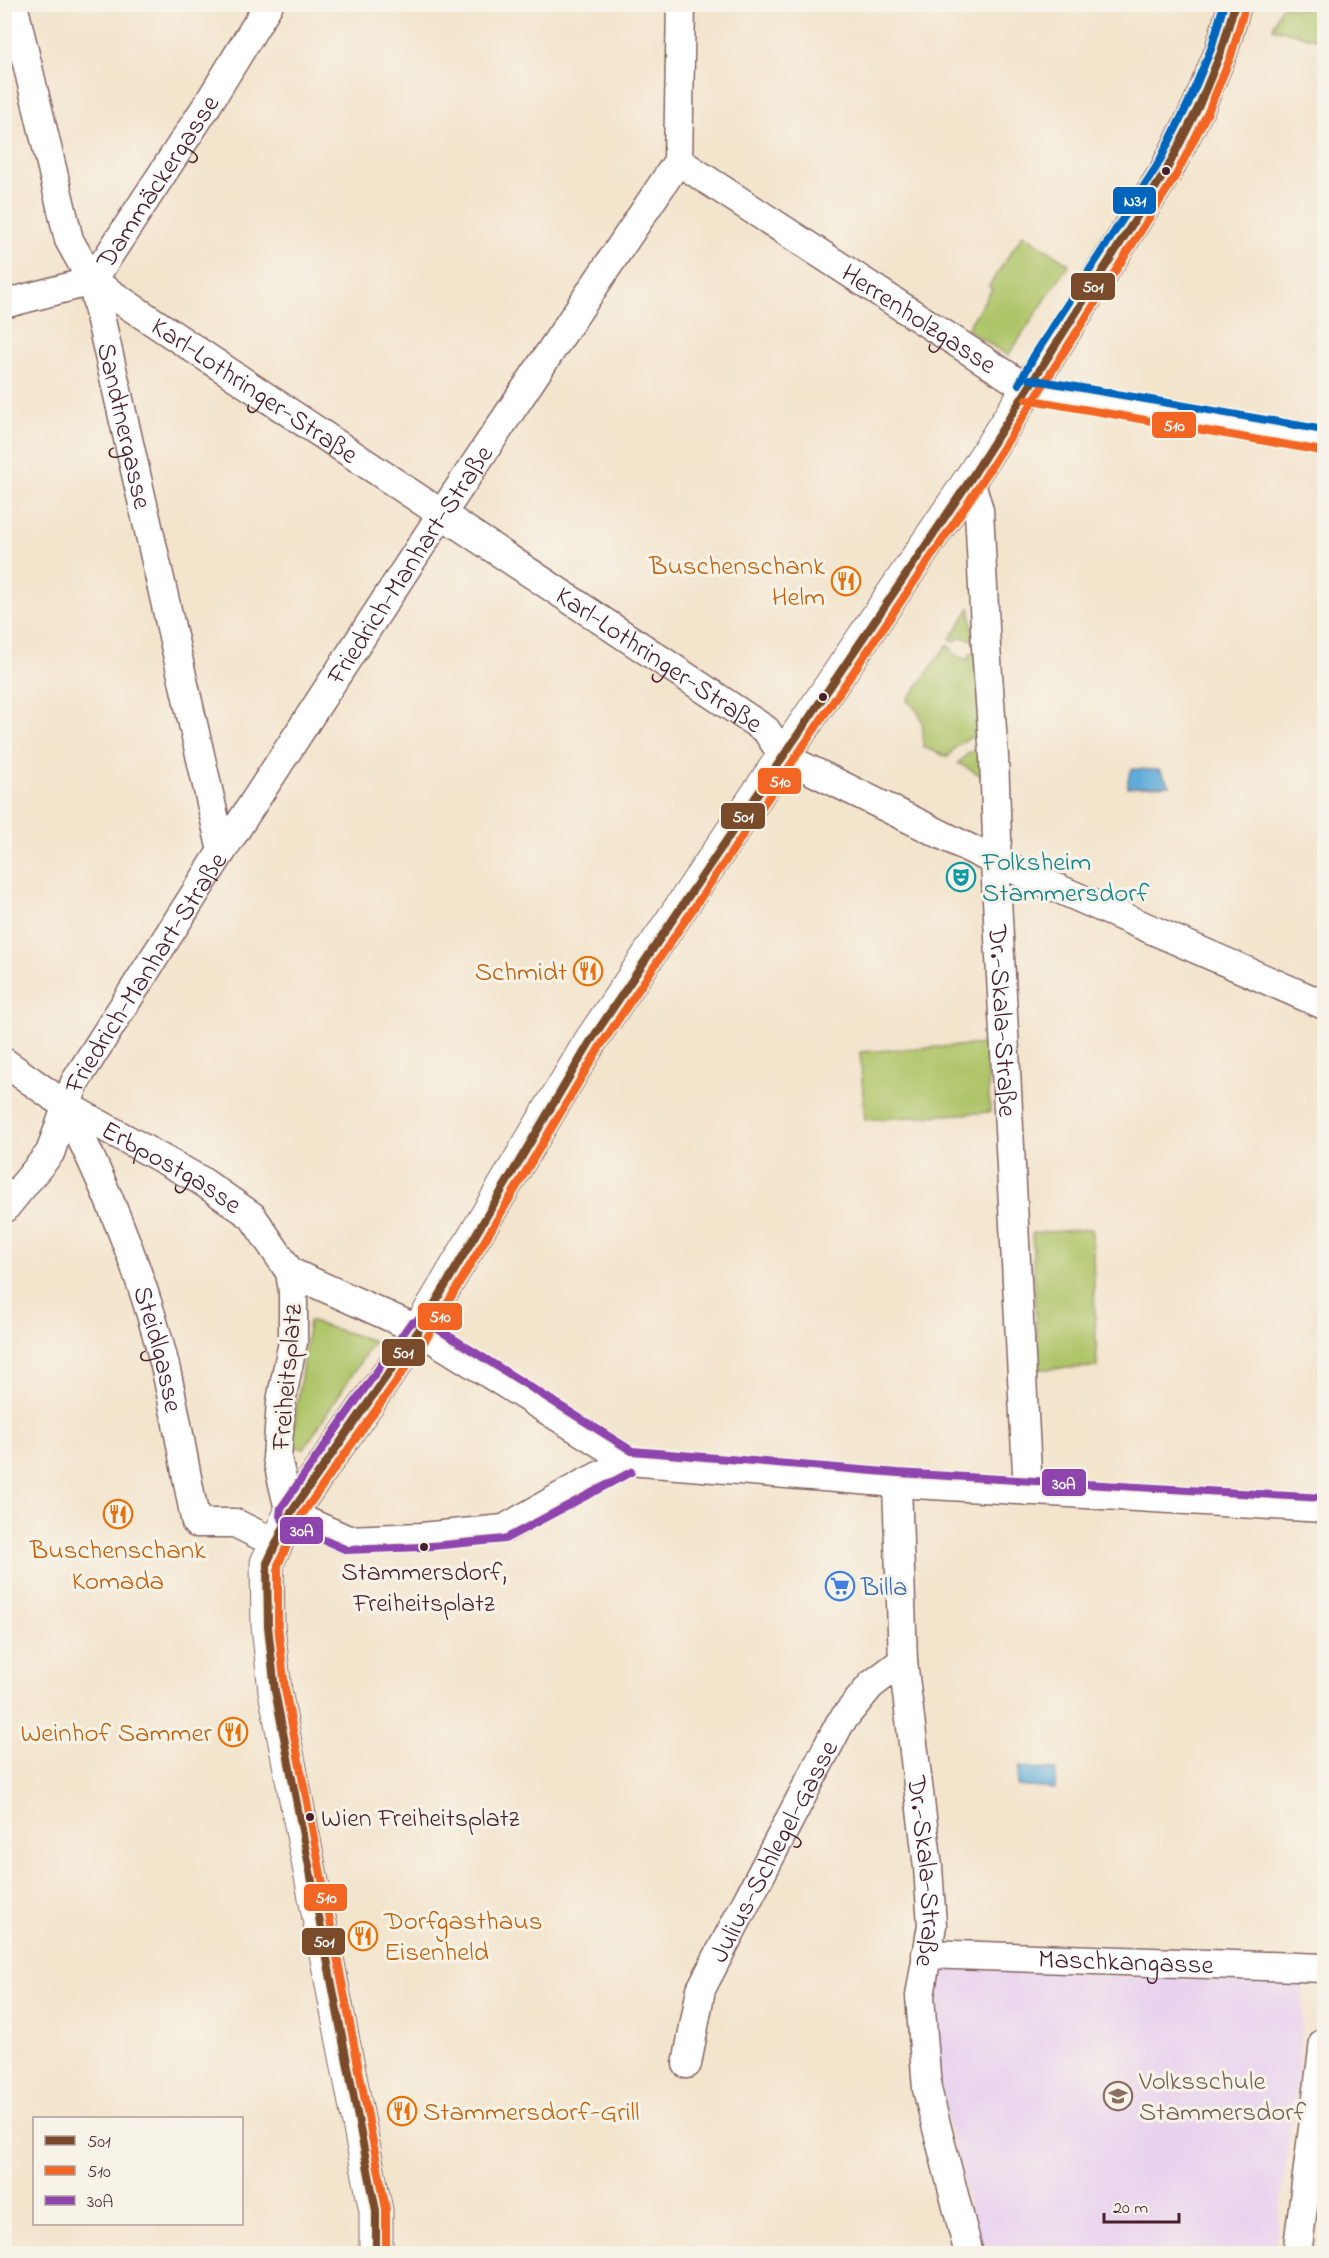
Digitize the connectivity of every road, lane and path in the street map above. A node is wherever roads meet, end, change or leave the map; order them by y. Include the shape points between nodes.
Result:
1 (13, 4) edge
2 (269, 4) edge
3 (681, 4) edge
4 (1235, 4) edge
5 (678, 161) junction
6 (92, 281) junction
7 (4, 304) edge
8 (1028, 389) junction
9 (1324, 441) edge
10 (970, 480) junction
11 (441, 515) junction
12 (784, 757) junction
13 (222, 851) junction
14 (995, 861) junction
15 (1324, 1005) edge
16 (4, 1062) edge
17 (65, 1105) junction
18 (4, 1209) edge
19 (290, 1272) junction
20 (419, 1330) junction
21 (629, 1461) junction
22 (897, 1483) junction
23 (1028, 1491) junction
24 (1324, 1508) edge
25 (290, 1514) junction
26 (275, 1544) junction
27 (903, 1661) junction
28 (926, 1954) junction
29 (1324, 1968) edge
30 (1324, 2042) edge
31 (687, 2064) dead end
32 (376, 2253) edge
33 (969, 2253) edge
34 (1297, 2253) edge

1 - 6 street, Sandtnergasse via 69,240
2 - 6 street, Dammäckergasse
3 - 5 street
4 - 8 main road via 1203,97 1166,171
5 - 8 street, Herrenholzgasse
5 - 11 street, Friedrich-Manhart-Straße
6 - 7 street, Dammäckergasse
6 - 11 street, Karl-Lothringer-Straße
6 - 13 street, Sandtnergasse
8 - 9 street, Herrenholzgasse
8 - 10 main road
10 - 12 main road
10 - 14 street, Dr.-Skala-Straße via 979,510 994,757
11 - 12 street, Karl-Lothringer-Straße via 766,730
11 - 13 street, Friedrich-Manhart-Straße
12 - 14 street, Karl-Lothringer-Straße
12 - 20 main road via 590,1042
13 - 17 street, Friedrich-Manhart-Straße via 75,1082
14 - 15 street, Karl-Lothringer-Straße
14 - 23 street, Dr.-Skala-Straße
16 - 17 street, Erbpostgasse
17 - 18 street, Friedrich-Manhart-Straße via 50,1153
17 - 19 street, Erbpostgasse via 200,1180 252,1216
17 - 26 street, Steidlgasse via 94,1162 146,1297 165,1367 196,1523 235,1523
19 - 20 street, Freiheitsplatz
19 - 25 street, Freiheitsplatz via 293,1342 281,1401 278,1458
20 - 21 street, Freiheitsplatz
20 - 25 main road, Freiheitsplatz
21 - 22 street
21 - 25 street via 504,1529 348,1540
22 - 23 street
22 - 27 street, Dr.-Skala-Straße
23 - 24 street
25 - 26 main road
26 - 32 main road via 267,1563 275,1691 376,2211
27 - 28 street, Dr.-Skala-Straße via 928,1867 932,1925
27 - 31 street, Julius-Schlegel-Gasse via 872,1685 840,1724 701,1989
28 - 29 street, Maschkangasse
28 - 33 street, Dr.-Skala-Straße via 920,1996 927,2088
30 - 34 street

